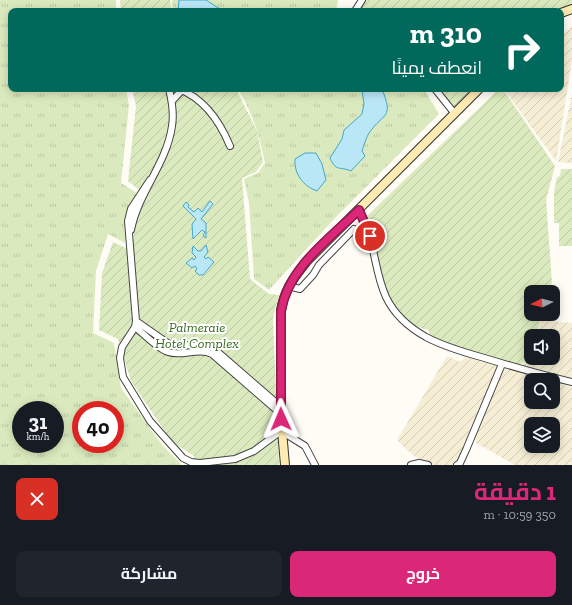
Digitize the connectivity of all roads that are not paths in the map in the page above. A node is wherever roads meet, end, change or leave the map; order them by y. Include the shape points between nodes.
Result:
1 (170, 92) edge
2 (179, 92) edge
3 (186, 92) edge
4 (437, 92) edge
5 (476, 92) edge
6 (172, 101) junction
7 (455, 114) junction
8 (230, 146) dead end
9 (359, 210) junction
10 (354, 230) dead end
11 (288, 286) junction
12 (136, 324) junction
13 (502, 364) junction
14 (572, 382) edge
15 (281, 410) junction
16 (281, 431) junction
17 (222, 463) edge
18 (285, 465) edge
19 (315, 465) edge
20 (411, 465) edge
21 (428, 465) edge
22 (457, 465) edge

1 - 6 street
2 - 6 street
3 - 8 street via 210,111
4 - 7 street
5 - 7 street
6 - 12 street via 172,126 165,150 134,216 130,239
7 - 9 street
9 - 11 street via 307,261
9 - 13 street via 370,236 378,278 391,306 407,324 428,338
10 - 11 street via 319,265 300,289
11 - 15 street via 281,311
12 - 15 street via 169,344 212,347 234,371
12 - 17 street via 122,347 121,369 126,383 145,414 183,458 191,462
13 - 14 street
13 - 22 street via 466,450
15 - 16 street
16 - 17 street via 245,456
16 - 18 street
16 - 19 street via 305,446
20 - 21 street

